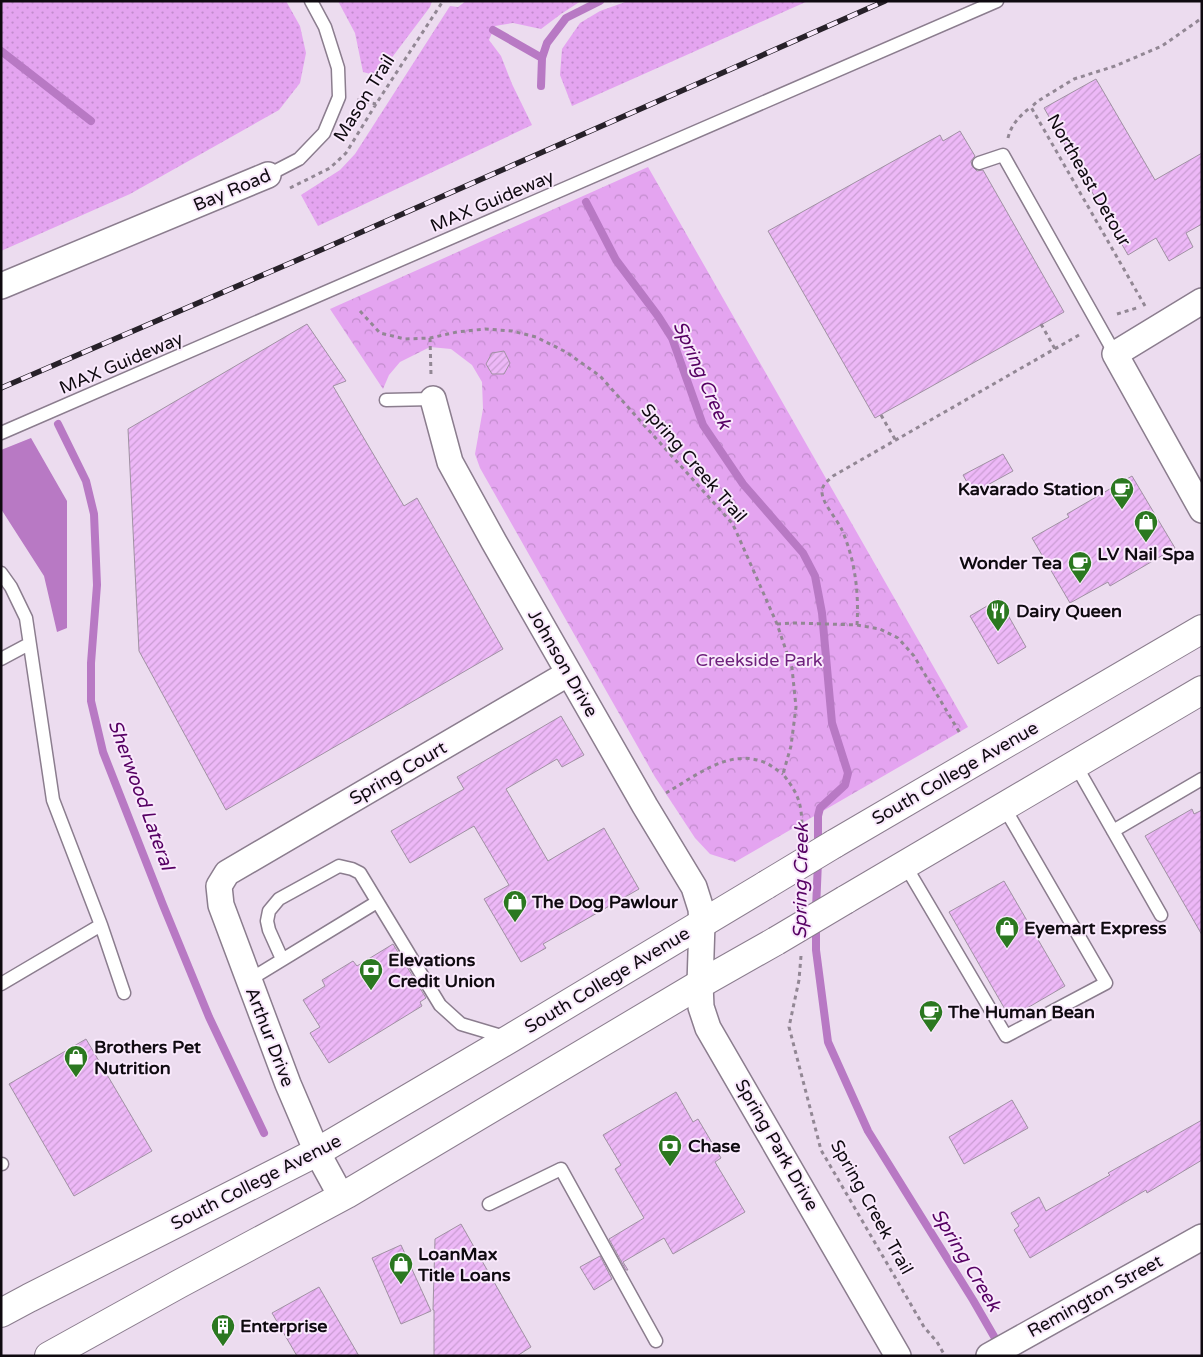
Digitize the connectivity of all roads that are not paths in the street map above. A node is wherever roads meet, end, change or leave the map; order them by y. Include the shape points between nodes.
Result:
1 (311, 1) edge
2 (997, 1) edge
3 (979, 164) dead end
4 (268, 175) joint
5 (1, 286) edge
6 (1202, 301) edge
7 (1115, 354) junction
8 (433, 399) joint
9 (386, 400) dead end
10 (1, 433) edge
11 (1202, 510) edge
12 (1, 573) edge
13 (6, 590) edge
14 (1202, 629) edge
15 (30, 644) junction
16 (1, 659) edge
17 (568, 673) junction
18 (1202, 690) edge
19 (1075, 764) junction
20 (1202, 779) edge
21 (1004, 806) junction
22 (1113, 831) junction
23 (905, 865) junction
24 (227, 873) joint
25 (377, 902) junction
26 (1161, 915) dead end
27 (702, 922) junction
28 (101, 926) junction
29 (282, 959) junction
30 (249, 980) junction
31 (1, 984) edge
32 (700, 984) junction
33 (124, 993) dead end
34 (511, 1038) junction
35 (317, 1152) junction
36 (341, 1196) junction
37 (489, 1204) dead end
38 (1202, 1237) edge
39 (4, 1306) edge
40 (656, 1340) dead end
41 (49, 1356) edge
42 (898, 1356) edge
43 (989, 1356) edge

1 - 4 lane, Bay Road via 325,26 338,68 339,97 324,133 300,159
2 - 10 lane, MAX Guideway
3 - 7 lane via 1003,155
4 - 5 street, Bay Road
6 - 7 street
7 - 11 street
8 - 9 lane
8 - 17 street, Johnson Drive via 450,462
12 - 13 lane
13 - 15 lane via 26,618
14 - 27 highway, South College Avenue, bridge
15 - 16 lane
15 - 28 lane via 53,800
17 - 24 street, Spring Court
17 - 27 street, Johnson Drive via 694,887
18 - 19 highway
19 - 21 highway
19 - 22 lane
20 - 22 lane
21 - 23 highway
21 - 23 lane via 1106,983 1006,1036
22 - 26 lane
23 - 32 highway, bridge
24 - 30 street, Arthur Drive via 219,886 221,905
25 - 29 lane
25 - 29 lane via 360,873 339,866 279,900 269,911 267,921
25 - 34 lane via 440,1005 461,1024
27 - 32 street, Spring Park Drive
27 - 34 highway, South College Avenue
28 - 31 lane
28 - 33 lane
29 - 30 lane
30 - 35 street, Arthur Drive
32 - 36 highway
32 - 42 street, Spring Park Drive via 701,1007 708,1028
34 - 35 highway, South College Avenue
35 - 36 street, Arthur Drive
35 - 39 highway, South College Avenue
36 - 41 highway
37 - 40 lane via 561,1169
38 - 43 street, Remington Street

